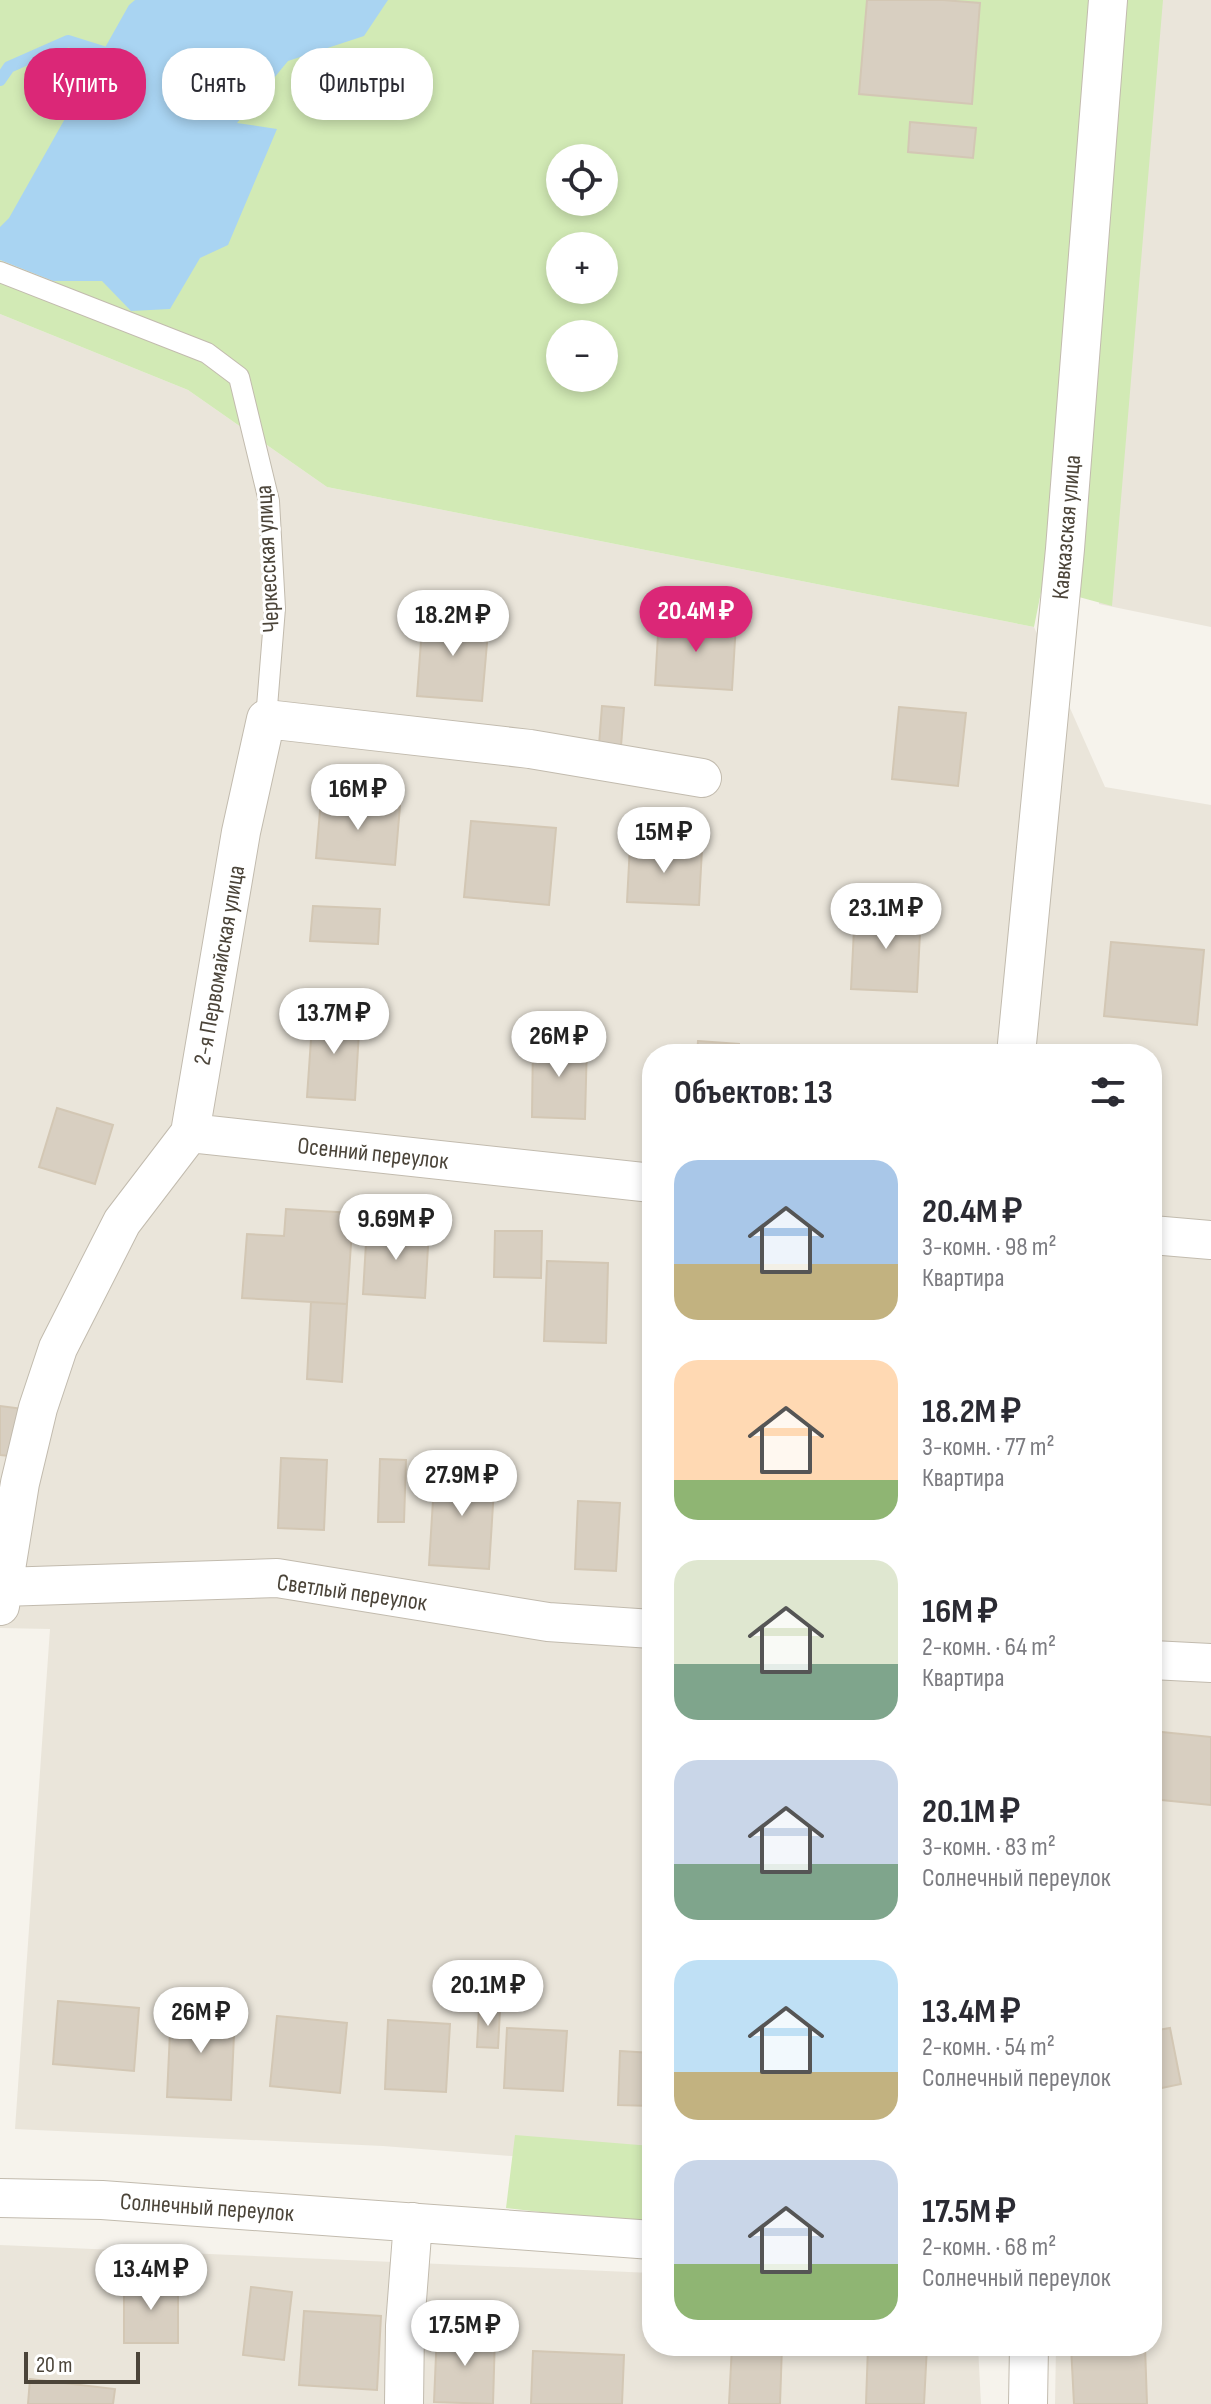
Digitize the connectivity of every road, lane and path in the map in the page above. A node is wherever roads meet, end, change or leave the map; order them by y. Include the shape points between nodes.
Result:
1 (1108, 0) edge
2 (0, 272) edge
3 (266, 719) junction
4 (702, 778) dead end
5 (1017, 1044) edge
6 (190, 1133) junction
7 (642, 1182) edge
8 (1162, 1236) edge
9 (1211, 1240) edge
10 (1, 1597) edge
11 (642, 1628) edge
12 (1162, 1661) edge
13 (1211, 1663) edge
14 (0, 2198) edge
15 (413, 2222) junction
16 (642, 2239) edge
17 (1029, 2356) edge
18 (404, 2404) edge
19 (1028, 2404) edge

1 - 5 street, Кавказcкая улица via 1065,549
2 - 3 lane, Черкесская улица via 207,353 239,377 269,501 275,608
3 - 4 street via 530,749
3 - 6 street, 2-я Первомайская улица via 241,832
6 - 7 street, Осенний переулок
6 - 10 street, 2-я Первомайская улица via 122,1222 58,1348 20,1483
8 - 9 street
10 - 11 street, Светлый переулок via 277,1578 548,1622
12 - 13 street
14 - 15 street, Солнечный переулок
15 - 16 street, Солнечный переулок
15 - 18 street
17 - 19 street

